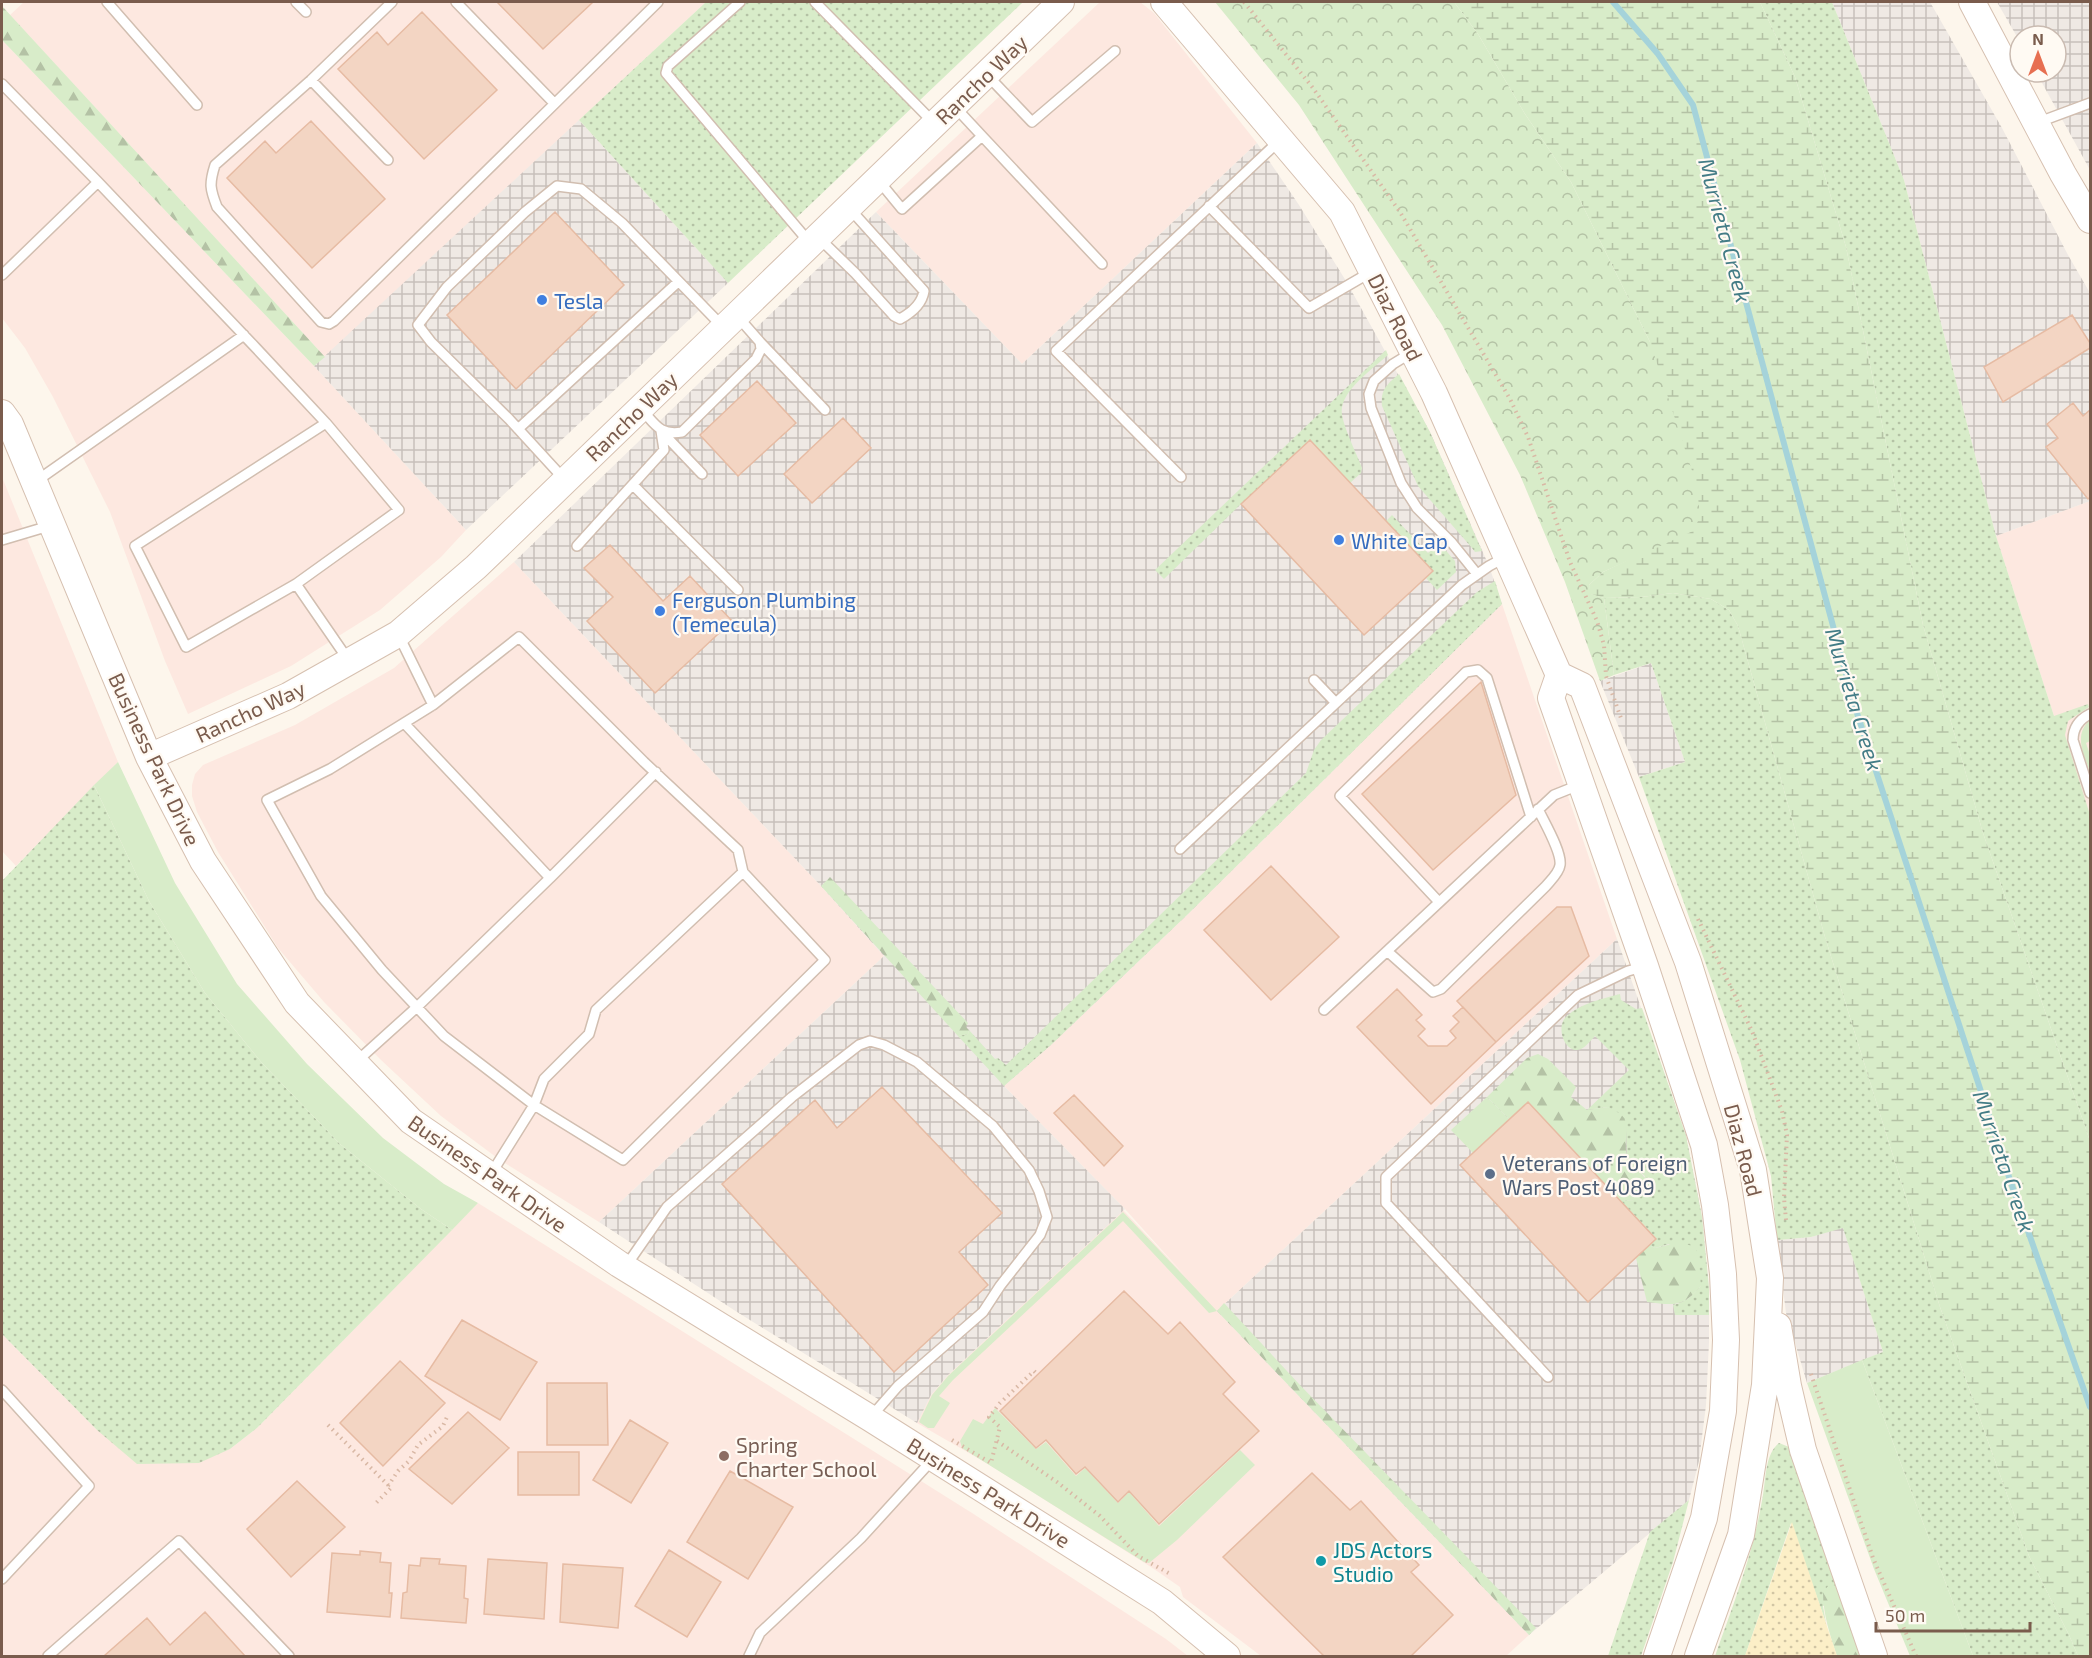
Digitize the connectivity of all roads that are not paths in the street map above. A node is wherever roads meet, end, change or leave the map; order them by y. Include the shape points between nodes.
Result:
1 (107, 2) edge
2 (296, 2) edge
3 (392, 2) edge
4 (456, 2) edge
5 (658, 2) edge
6 (740, 2) edge
7 (815, 2) edge
8 (1061, 2) edge
9 (1164, 2) edge
10 (1972, 2) edge
11 (306, 12) dead end
12 (1115, 51) dead end
13 (986, 74) junction
14 (311, 80) junction
15 (2, 84) edge
16 (554, 103) junction
17 (2091, 103) edge
18 (197, 105) dead end
19 (953, 106) junction
20 (2037, 123) junction
21 (935, 124) junction
22 (982, 136) junction
23 (1281, 140) junction
24 (388, 160) dead end
25 (878, 179) junction
26 (98, 182) junction
27 (1209, 206) junction
28 (848, 208) junction
29 (2091, 220) edge
30 (814, 240) junction
31 (1102, 264) dead end
32 (1372, 272) junction
33 (2, 275) edge
34 (678, 282) junction
35 (730, 322) junction
36 (244, 335) junction
37 (760, 342) junction
38 (1413, 352) junction
39 (640, 407) junction
40 (825, 410) dead end
41 (2, 412) edge
42 (326, 423) junction
43 (518, 429) junction
44 (662, 431) junction
45 (702, 474) dead end
46 (1181, 477) dead end
47 (566, 481) junction
48 (34, 483) junction
49 (633, 485) junction
50 (52, 525) junction
51 (2, 540) edge
52 (577, 546) dead end
53 (1506, 557) junction
54 (1477, 574) junction
55 (296, 584) junction
56 (738, 590) dead end
57 (398, 633) junction
58 (349, 662) junction
59 (1559, 675) junction
60 (1314, 680) dead end
61 (1336, 703) junction
62 (434, 705) junction
63 (2091, 714) edge
64 (404, 723) junction
65 (148, 757) junction
66 (656, 772) junction
67 (1581, 784) junction
68 (2091, 793) edge
69 (1538, 809) junction
70 (1531, 817) junction
71 (1180, 849) dead end
72 (743, 872) junction
73 (550, 878) junction
74 (1439, 902) junction
75 (1387, 951) junction
76 (1645, 966) junction
77 (417, 1007) junction
78 (1324, 1010) dead end
79 (355, 1063) junction
80 (534, 1105) junction
81 (491, 1174) junction
82 (625, 1268) junction
83 (1770, 1278) junction
84 (1548, 1377) dead end
85 (2, 1390) edge
86 (870, 1418) junction
87 (941, 1448) junction
88 (2, 1579) edge
89 (48, 1656) edge
90 (289, 1656) edge
91 (749, 1656) edge
92 (1227, 1656) edge
93 (1657, 1656) edge
94 (1698, 1656) edge
95 (1874, 1656) edge

1 - 18 lane
2 - 11 lane
3 - 14 lane
4 - 16 lane
5 - 16 lane
6 - 30 lane via 668,66 666,74
7 - 21 lane
8 - 13 street, Rancho Way
9 - 23 street, Diaz Road
10 - 20 street
12 - 13 lane via 1032,122
13 - 19 street, Rancho Way
14 - 16 lane via 215,165 210,190 217,207 321,322 329,324
14 - 24 lane
15 - 26 lane
17 - 20 lane
19 - 21 street, Rancho Way
19 - 22 lane
20 - 29 street
21 - 25 street, Rancho Way
22 - 25 lane via 902,209
22 - 31 lane
23 - 27 lane
23 - 32 street, Diaz Road via 1342,212
25 - 28 street, Rancho Way
26 - 33 lane
26 - 36 lane
27 - 32 lane via 1309,308
27 - 46 lane via 1056,351
28 - 30 street, Rancho Way
28 - 30 lane via 924,291 915,309 900,319 894,316 849,266
30 - 35 street, Rancho Way
32 - 38 street, Diaz Road
34 - 35 lane
34 - 43 lane
34 - 43 lane via 622,223 581,189 557,186 525,212 447,287 418,325
35 - 37 lane
35 - 39 street, Rancho Way
36 - 42 lane
36 - 48 lane
37 - 40 lane
37 - 44 lane via 756,359 682,432
38 - 53 street, Diaz Road
38 - 54 lane via 1374,381 1369,394 1371,408 1401,483 1417,507
39 - 44 lane
39 - 47 street, Rancho Way
41 - 48 street, Business Park Drive
42 - 55 lane via 399,510
42 - 55 lane via 135,546 186,647
43 - 47 lane
44 - 45 lane
44 - 49 lane via 664,450
47 - 57 street, Rancho Way via 476,567
48 - 50 street, Business Park Drive
49 - 52 lane
49 - 56 lane
50 - 51 lane
50 - 65 street, Business Park Drive
53 - 54 lane
53 - 59 street, Diaz Road
54 - 61 lane
55 - 58 lane
57 - 58 street, Rancho Way
57 - 62 lane
58 - 65 street, Rancho Way via 288,696
59 - 67 street, Diaz Road via 1551,698
59 - 83 street, Diaz Road via 1582,686 1688,962 1753,1170
60 - 61 lane
61 - 71 lane
62 - 64 lane
62 - 66 lane via 519,637
63 - 68 lane via 2080,721 2073,735
64 - 73 lane
64 - 77 lane via 330,769 267,800 321,896
65 - 79 street, Business Park Drive via 203,861 297,1003
66 - 72 lane via 738,850
66 - 73 lane
67 - 69 lane via 1554,795
67 - 76 street, Diaz Road
69 - 70 lane
69 - 75 lane via 1558,855 1557,871 1441,989 1432,992
70 - 74 lane
70 - 74 lane via 1487,678 1478,670 1466,672 1340,796
72 - 80 lane via 596,1010 589,1034 544,1079
72 - 80 lane via 825,960 623,1160
73 - 77 lane
74 - 75 lane
75 - 78 lane
76 - 84 lane via 1578,995 1386,1177 1386,1203
76 - 93 street, Diaz Road via 1704,1145 1724,1274 1726,1340 1723,1411 1704,1518
77 - 79 lane
77 - 80 lane via 444,1036
79 - 81 street, Business Park Drive via 411,1121
80 - 81 lane
81 - 82 street, Business Park Drive
82 - 86 street, Business Park Drive
82 - 86 lane via 667,1207 792,1097 859,1045 870,1041 884,1045 917,1062 993,1126 1029,1170 1047,1217 1040,1235 983,1312 898,1386
83 - 94 street, Diaz Road via 1765,1385 1741,1535
83 - 95 street via 1803,1450
85 - 88 lane via 89,1486
86 - 87 street, Business Park Drive
87 - 91 lane via 861,1538 760,1633
87 - 92 street, Business Park Drive via 1162,1602
89 - 90 lane via 179,1541

